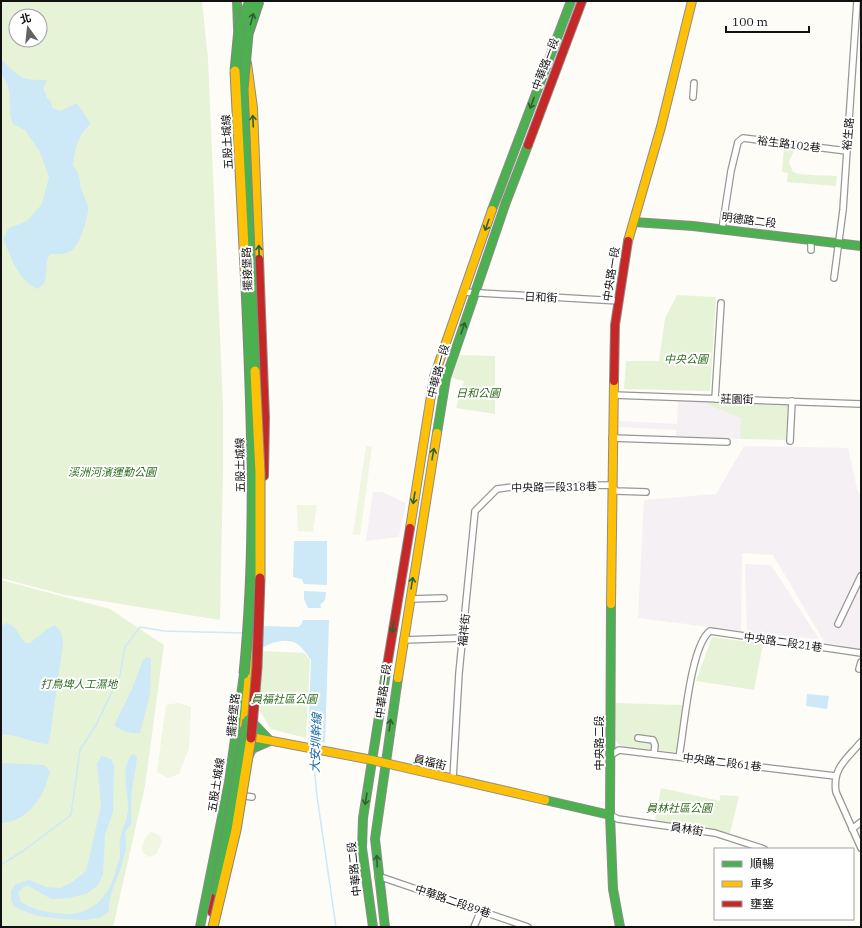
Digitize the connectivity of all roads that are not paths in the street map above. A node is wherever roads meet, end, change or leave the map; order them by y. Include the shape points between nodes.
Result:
1 (238, 1) edge
2 (250, 1) edge
3 (259, 1) edge
4 (571, 1) edge
5 (582, 1) edge
6 (692, 1) edge
7 (857, 1) edge
8 (238, 11) junction
9 (694, 83) dead end
10 (693, 97) dead end
11 (846, 151) junction
12 (634, 222) junction
13 (722, 229) junction
14 (811, 240) junction
15 (839, 243) junction
16 (861, 246) edge
17 (810, 250) dead end
18 (834, 278) dead end
19 (463, 292) junction
20 (474, 293) junction
21 (618, 301) junction
22 (721, 303) dead end
23 (251, 327) junction
24 (261, 327) junction
25 (613, 395) junction
26 (715, 399) junction
27 (792, 401) junction
28 (861, 404) edge
29 (612, 438) junction
30 (790, 441) dead end
31 (727, 442) dead end
32 (611, 485) junction
33 (497, 489) joint
34 (646, 492) dead end
35 (257, 527) junction
36 (611, 559) joint
37 (861, 576) edge
38 (444, 598) dead end
39 (410, 599) junction
40 (838, 624) dead end
41 (463, 638) junction
42 (403, 640) junction
43 (861, 653) edge
44 (861, 662) edge
45 (859, 669) dead end
46 (256, 672) junction
47 (244, 674) junction
48 (246, 712) junction
49 (243, 738) junction
50 (638, 738) dead end
51 (270, 741) junction
52 (861, 742) edge
53 (654, 754) junction
54 (611, 755) junction
55 (679, 757) junction
56 (372, 760) junction
57 (385, 764) junction
58 (240, 767) junction
59 (835, 776) junction
60 (453, 779) junction
61 (235, 795) junction
62 (252, 797) dead end
63 (610, 815) junction
64 (861, 822) edge
65 (852, 829) junction
66 (761, 848) edge
67 (861, 848) edge
68 (378, 876) junction
69 (481, 910) junction
70 (200, 927) edge
71 (208, 927) edge
72 (214, 927) edge
73 (373, 927) edge
74 (385, 927) edge
75 (474, 927) edge
76 (528, 927) edge
77 (620, 927) edge

1 - 8 main road, 擺接堡路
2 - 47 main road, 五股土城線, bridge via 239,29 235,68 252,441 250,621
46 -> 3 main road, 五股土城線, bridge via 261,526 260,473 243,89 244,47
4 -> 19 main road, 中華路一段
5 - 20 main road, 中華路一段
6 - 12 main road, 中央路一段 via 661,127
7 - 11 street, 裕生路
8 - 23 main road, 擺接堡路
24 -> 8 main road, 擺接堡路 via 253,108
9 - 10 street
11 - 13 street, 裕生路102巷 via 743,138 738,142 731,171
11 - 15 street, 裕生路
12 - 13 main road, 明德路二段
12 - 21 main road, 中央路一段
13 - 14 main road, 明德路二段
14 - 15 main road, 明德路二段
14 - 17 street
15 - 16 main road, 明德路二段
15 - 18 street, 裕生路
19 - 20 street, 日和街
19 -> 56 main road, 中華路一段 via 434,377
20 - 21 street, 日和街
39 -> 20 main road, 中華路一段 via 446,378
21 - 25 main road, 中央路一段
22 - 26 street
23 - 24 main road
23 - 35 main road, 擺接堡路 via 257,460
24 - 35 main road, 擺接堡路 via 265,459
25 - 26 street, 莊園街
25 - 29 main road, 中央路一段
26 - 27 street, 莊園街
27 - 28 street, 莊園街
27 - 30 street
29 - 31 street
29 - 32 main road, 中央路一段
32 - 33 street, 中央路一段318巷
32 - 34 street via 616,491
32 - 36 main road, 中央路一段
33 - 41 street, 福祥街 via 475,511
35 - 48 main road, 擺接堡路 via 254,628
36 - 54 main road, 中央路二段
37 - 40 street
38 - 39 street
39 - 42 main road, 中華路一段
41 - 42 street
41 - 60 street, 福祥街
57 -> 42 main road, 中華路一段
43 - 55 street, 中央路二段21巷 via 710,631 706,634 690,682
44 - 45 street
46 - 49 main road, bridge
46 - 72 main road, 五股土城線, bridge via 252,732 230,858
47 - 49 main road, bridge via 246,697
47 - 70 main road, 五股土城線 via 229,782
48 - 49 main road, 擺接堡路
48 - 51 main road via 258,730
49 - 51 main road, 員福街
49 - 58 main road, 擺接堡路
49 - 71 main road, bridge
50 - 53 street via 653,740
51 - 56 main road, 員福街
51 - 58 main road via 252,749
52 - 59 street via 840,766
53 - 54 street, 中央路二段61巷 via 619,750
53 - 55 street, 中央路二段61巷
54 - 63 main road, 中央路二段
55 - 59 street, 中央路二段61巷
56 - 57 main road, 員福街
56 -> 73 main road, 中華路二段 via 363,818 362,848
57 - 60 main road, 員福街
68 -> 57 main road, 中華路二段 via 375,838
58 - 61 main road, 擺接堡路
59 - 65 street via 836,792
60 - 63 main road, 員福街
61 - 62 street
61 - 71 main road, 擺接堡路
63 - 66 street, 員林街 via 618,819 714,833
63 - 77 main road, 中央路二段 via 613,889
64 - 65 street
65 - 67 street
68 - 69 street, 中華路二段89巷
68 - 74 main road, 中華路二段
69 - 75 street
69 - 76 street, 中華路二段89巷

